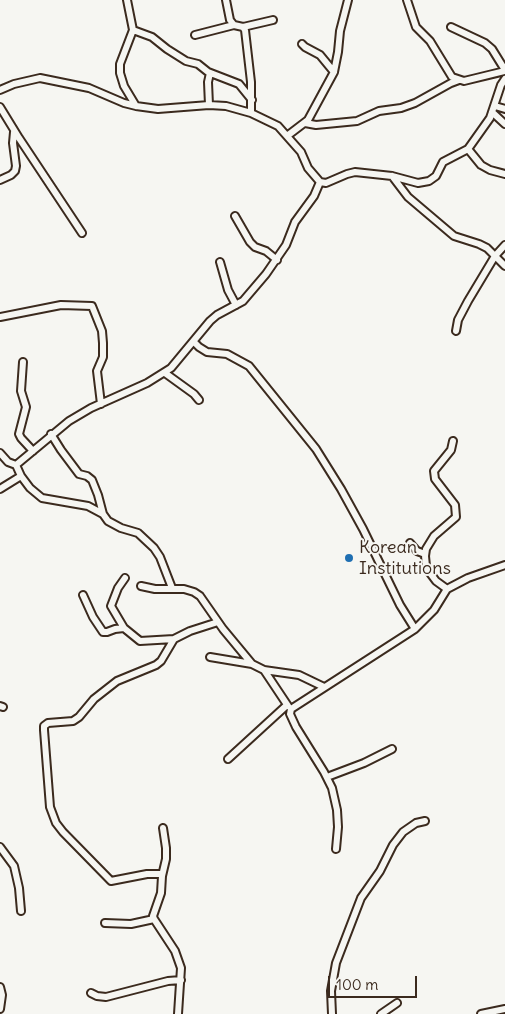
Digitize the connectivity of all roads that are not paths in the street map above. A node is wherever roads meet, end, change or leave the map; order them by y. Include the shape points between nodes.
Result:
1 (127, 0) edge
2 (226, 0) edge
3 (348, 0) edge
4 (407, 0) edge
5 (273, 20) dead end
6 (234, 25) junction
7 (243, 26) junction
8 (451, 27) dead end
9 (133, 30) junction
10 (195, 35) dead end
11 (302, 44) dead end
12 (505, 70) edge
13 (334, 72) junction
14 (210, 73) junction
15 (505, 78) edge
16 (459, 80) junction
17 (0, 90) edge
18 (252, 100) junction
19 (209, 105) junction
20 (136, 106) junction
21 (0, 107) edge
22 (494, 109) junction
23 (505, 109) edge
24 (251, 113) junction
25 (305, 122) junction
26 (505, 124) edge
27 (14, 130) junction
28 (287, 136) junction
29 (468, 149) junction
30 (505, 174) edge
31 (392, 176) junction
32 (0, 180) edge
33 (320, 182) junction
34 (235, 216) dead end
35 (82, 233) dead end
36 (505, 245) edge
37 (495, 256) junction
38 (277, 260) junction
39 (220, 262) dead end
40 (505, 266) edge
41 (236, 305) junction
42 (0, 317) edge
43 (456, 331) dead end
44 (194, 342) junction
45 (23, 362) dead end
46 (165, 373) junction
47 (199, 400) dead end
48 (101, 404) junction
49 (51, 434) junction
50 (452, 442) dead end
51 (33, 451) junction
52 (0, 453) edge
53 (16, 465) junction
54 (21, 476) junction
55 (0, 489) edge
56 (103, 514) junction
57 (410, 543) dead end
58 (425, 554) junction
59 (505, 565) edge
60 (125, 578) dead end
61 (141, 586) dead end
62 (172, 588) junction
63 (447, 589) junction
64 (83, 595) dead end
65 (218, 622) junction
66 (124, 628) junction
67 (415, 629) junction
68 (174, 639) junction
69 (210, 657) dead end
70 (252, 664) junction
71 (264, 670) junction
72 (324, 687) junction
73 (289, 707) junction
74 (392, 749) dead end
75 (228, 759) dead end
76 (327, 777) junction
77 (425, 821) dead end
78 (163, 828) dead end
79 (0, 847) edge
80 (336, 849) dead end
81 (162, 876) junction
82 (21, 911) dead end
83 (154, 920) junction
84 (106, 923) dead end
85 (181, 980) junction
86 (0, 988) edge
87 (91, 992) dead end
88 (398, 1003) dead end
89 (505, 1008) edge
90 (0, 1009) edge
91 (178, 1014) edge
92 (332, 1014) edge
93 (382, 1014) edge
94 (480, 1014) edge

1 - 9 street
2 - 6 street
3 - 13 street
4 - 16 street via 416,26 430,41 448,72
5 - 7 street
6 - 7 street
6 - 10 street
7 - 18 street
8 - 12 street via 485,43
9 - 14 street via 152,37 181,58
9 - 20 street via 120,64 120,73
11 - 13 street via 320,55
12 - 16 street
13 - 25 street
14 - 18 street via 239,84
14 - 19 street
15 - 22 street
16 - 25 street via 415,103 379,111 357,121 326,125
17 - 20 street via 40,78 89,88
18 - 24 street
19 - 20 street via 158,109
19 - 24 street
21 - 27 street
22 - 23 street
22 - 26 street
22 - 29 street
24 - 28 street via 278,126
25 - 28 street
27 - 32 street via 16,166 10,175
27 - 35 street
28 - 33 street
29 - 30 street via 481,165
29 - 31 street via 443,162 436,176 429,181 418,183
31 - 33 street via 355,172 326,183
31 - 37 street via 401,190 454,236 479,244
33 - 38 street via 295,222
34 - 38 street via 254,247
36 - 37 street
37 - 40 street
37 - 43 street via 458,320
38 - 41 street
39 - 41 street
41 - 44 street via 216,315
42 - 48 street via 61,305 92,306 102,331 103,357 97,372
44 - 46 street
44 - 67 street via 207,352 227,354 249,366 316,449 350,504
45 - 51 street via 21,391 26,406 19,434
46 - 47 street
46 - 48 street
48 - 49 street
49 - 51 street
49 - 56 street via 80,474 92,480
50 - 58 street via 451,450 434,471 435,479 455,505 456,517 434,536
51 - 53 street
52 - 53 street
53 - 54 street
54 - 55 street
54 - 56 street via 42,498 88,506
56 - 62 street via 108,521 138,534 154,548
57 - 58 street
58 - 63 street via 426,566 436,581
59 - 63 street
60 - 66 street via 111,606
61 - 62 street
62 - 65 street via 200,596
63 - 67 street via 434,610
64 - 66 street via 103,632
65 - 68 street
65 - 70 street
66 - 68 street via 140,641
67 - 72 street
68 - 81 street via 156,665 117,681 73,721 46,725 43,736 50,807 63,832 111,881 147,874
69 - 70 street
70 - 71 street
71 - 72 street via 299,675
71 - 73 street
72 - 73 street
73 - 75 street
73 - 76 street via 296,727
74 - 76 street
76 - 80 street via 337,810
77 - 92 street via 403,832 361,898 336,963 331,991
78 - 81 street via 166,859
79 - 82 street via 14,866
81 - 83 street
83 - 84 street via 132,924
83 - 85 street via 175,951
85 - 87 street via 160,982 106,997
85 - 91 street
86 - 90 street
88 - 93 street
89 - 94 street

